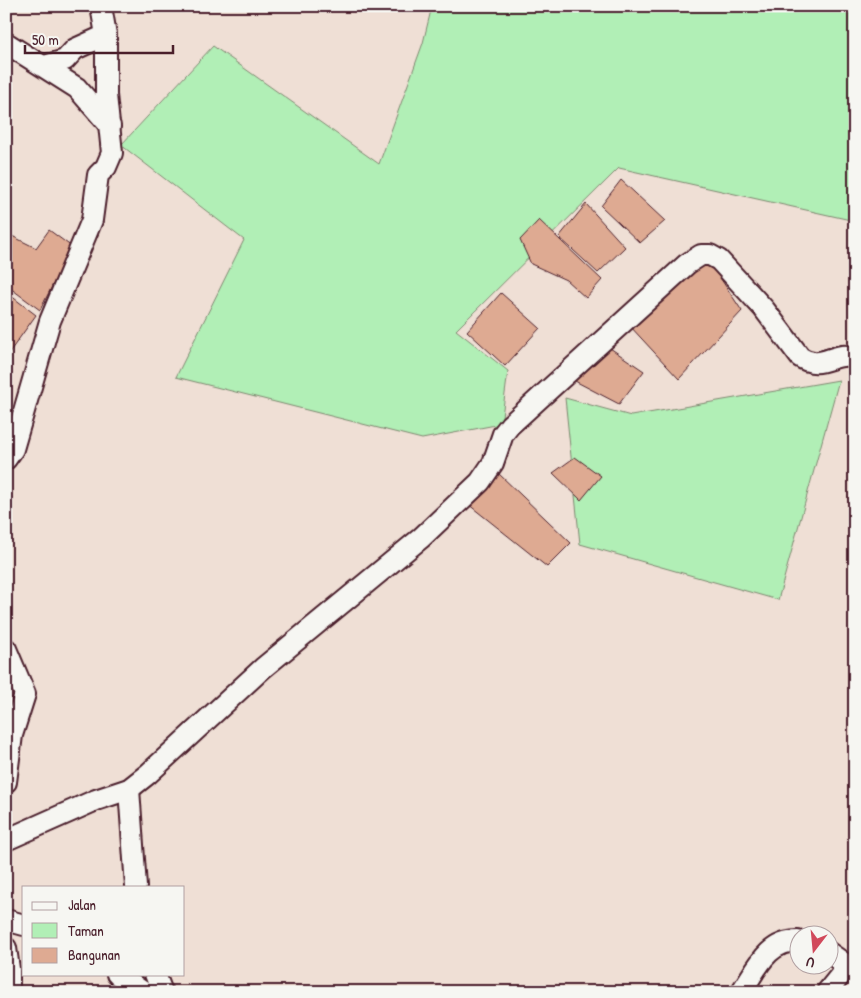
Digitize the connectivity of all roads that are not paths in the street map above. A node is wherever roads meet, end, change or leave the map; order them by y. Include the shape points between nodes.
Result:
1 (101, 6) edge
2 (106, 36) junction
3 (6, 43) edge
4 (44, 66) junction
5 (110, 126) junction
6 (855, 358) edge
7 (6, 459) edge
8 (6, 649) edge
9 (6, 782) edge
10 (129, 789) junction
11 (6, 840) edge
12 (136, 886) edge
13 (6, 920) edge
14 (22, 925) edge
15 (788, 941) edge
16 (6, 948) edge
17 (838, 959) edge
18 (851, 969) edge
19 (120, 976) edge
20 (157, 976) edge
21 (9, 992) edge
22 (143, 992) edge
23 (162, 992) edge
24 (741, 992) edge
25 (827, 992) edge

1 - 2 street
2 - 4 street via 75,49 65,60
2 - 5 street via 106,95
3 - 4 street
4 - 5 street via 77,88
5 - 7 street via 112,152 98,175 92,220 50,321 13,450
6 - 10 street via 844,356 817,364 807,362 719,260 701,255 666,282 510,425 503,434 493,463 480,482 421,538 262,668 198,730
8 - 9 street via 25,694 12,735
10 - 11 street
10 - 12 street
13 - 14 street
15 - 24 street via 771,948
16 - 21 street
17 - 18 street
18 - 25 street
19 - 22 street
20 - 23 street

